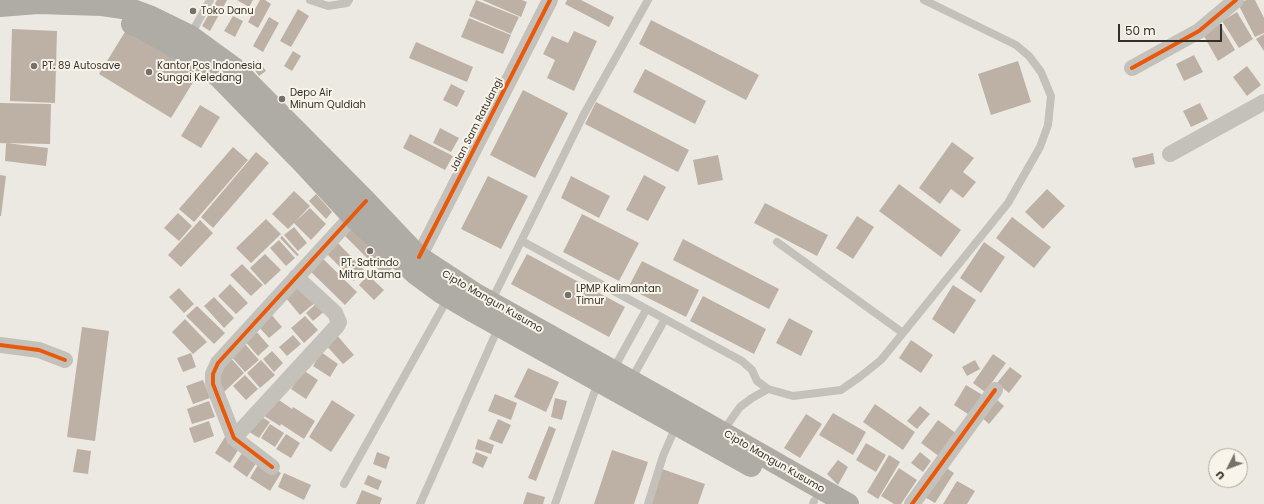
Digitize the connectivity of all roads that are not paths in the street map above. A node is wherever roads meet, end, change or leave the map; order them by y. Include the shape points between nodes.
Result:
1 (210, 0) edge
2 (310, 0) edge
3 (349, 0) edge
4 (550, 0) edge
5 (648, 0) edge
6 (924, 0) edge
7 (1236, 0) edge
8 (25, 2) edge
9 (0, 6) edge
10 (0, 20) edge
11 (190, 36) junction
12 (1132, 68) dead end
13 (1264, 102) edge
14 (1170, 154) dead end
15 (359, 208) junction
16 (522, 241) junction
17 (777, 242) dead end
18 (419, 257) junction
19 (296, 277) junction
20 (448, 297) junction
21 (491, 302) junction
22 (646, 310) junction
23 (665, 319) junction
24 (499, 325) junction
25 (904, 334) junction
26 (0, 345) edge
27 (66, 360) dead end
28 (614, 377) junction
29 (768, 389) junction
30 (995, 390) dead end
31 (677, 424) junction
32 (722, 432) junction
33 (234, 438) junction
34 (272, 467) dead end
35 (770, 468) junction
36 (344, 484) dead end
37 (815, 503) edge
38 (420, 504) edge
39 (555, 504) edge
40 (648, 504) edge
41 (848, 504) edge
42 (912, 504) edge

1 - 11 lane
2 - 3 lane via 328,6
4 - 18 street, Jalan Sam Ratulangi
5 - 16 lane via 584,114
6 - 25 lane via 1016,45 1029,56 1041,72 1051,96 1048,125 1040,147 1008,203
7 - 12 street via 1189,38
8 - 9 highway, Cipto Mangun Kusumo
8 - 11 highway, Cipto Mangun Kusumo via 130,9
10 - 15 highway, Cipto Mangun Kusumo via 37,17 100,18 128,23 143,29 196,59 220,78 298,158
11 - 15 highway, Cipto Mangun Kusumo via 234,68
13 - 14 street
15 - 18 highway, Cipto Mangun Kusumo
15 - 19 street
15 - 20 highway, Cipto Mangun Kusumo via 417,275
16 - 21 lane
16 - 22 lane
17 - 25 lane
18 - 21 highway, Cipto Mangun Kusumo
19 - 33 street via 218,363 213,374 213,384
19 - 33 street via 335,313 339,322
20 - 24 highway, Cipto Mangun Kusumo
20 - 36 lane
21 - 28 highway, Cipto Mangun Kusumo
22 - 23 lane
22 - 28 lane
23 - 28 lane
23 - 29 lane via 742,361 752,370 757,381
24 - 28 highway, Cipto Mangun Kusumo
24 - 38 lane
25 - 29 lane via 880,360 840,390 793,396
26 - 27 street via 39,350
28 - 31 highway, Cipto Mangun Kusumo
28 - 32 highway, Cipto Mangun Kusumo
28 - 39 lane
29 - 32 lane via 740,407
30 - 42 street
31 - 35 highway, Cipto Mangun Kusumo
31 - 40 lane via 663,456
32 - 35 highway, Cipto Mangun Kusumo
33 - 34 street
35 - 37 highway, Cipto Mangun Kusumo
35 - 41 highway, Cipto Mangun Kusumo

